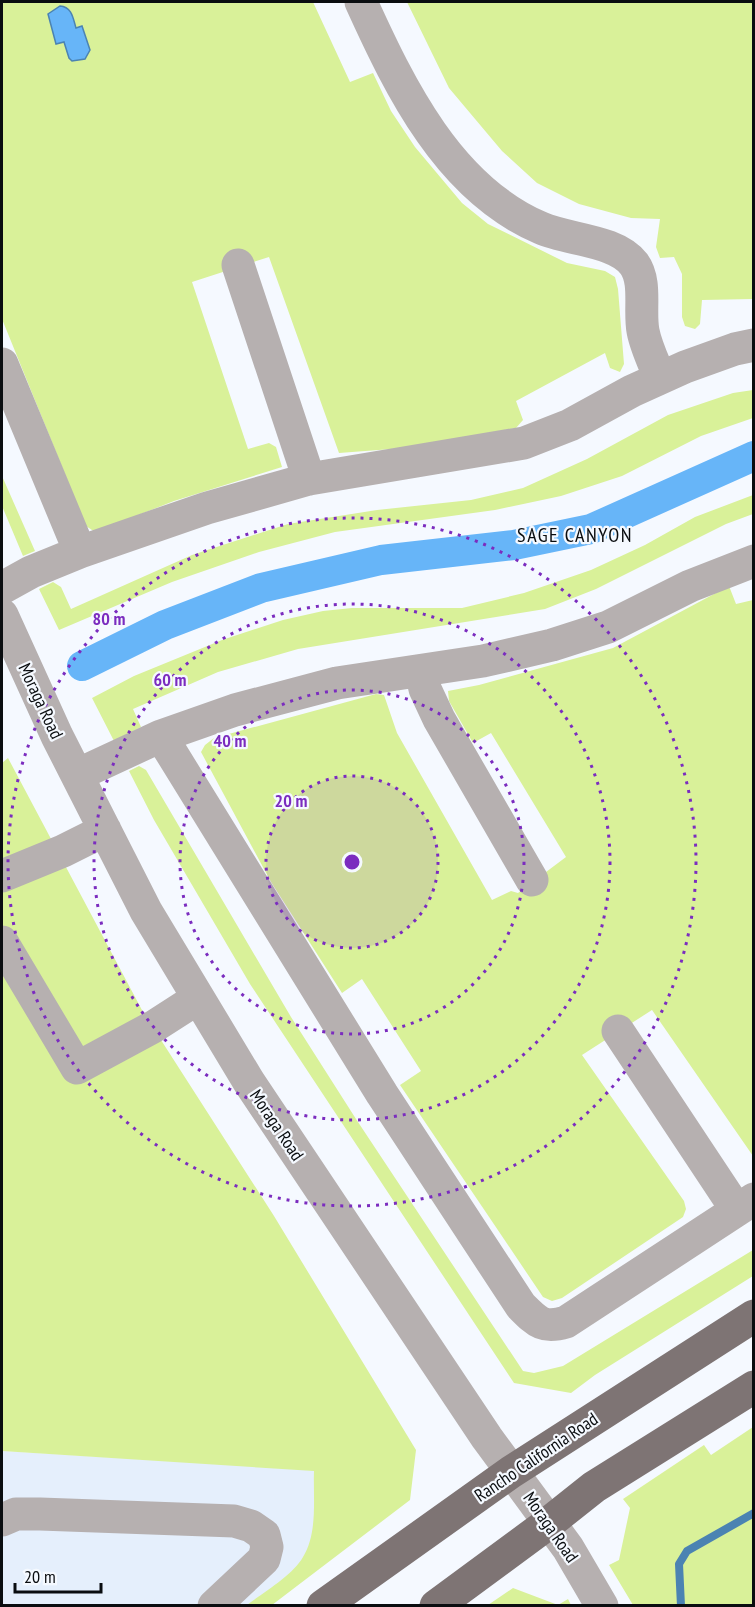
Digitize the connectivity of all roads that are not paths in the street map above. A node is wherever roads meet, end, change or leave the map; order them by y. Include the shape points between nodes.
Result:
1 (361, 2) edge
2 (238, 265) dead end
3 (753, 345) edge
4 (2, 364) edge
5 (660, 378) junction
6 (309, 479) junction
7 (81, 552) junction
8 (753, 561) edge
9 (2, 588) edge
10 (2, 615) edge
11 (422, 671) junction
12 (161, 736) junction
13 (77, 775) junction
14 (105, 830) junction
15 (2, 876) edge
16 (532, 880) dead end
17 (2, 942) edge
18 (198, 998) junction
19 (618, 1031) dead end
20 (745, 1204) edge
21 (753, 1316) edge
22 (753, 1387) edge
23 (511, 1472) junction
24 (2, 1520) edge
25 (550, 1522) junction
26 (214, 1605) edge
27 (323, 1605) edge
28 (436, 1605) edge
29 (602, 1605) edge

1 - 5 street via 388,61 423,120 457,166 510,213 543,229 617,250 633,264 640,279 643,330
2 - 6 street
3 - 5 street
4 - 7 street
5 - 6 street via 570,425 524,443
6 - 7 street via 207,508
7 - 9 street
8 - 11 street via 690,586 608,627 552,645
10 - 13 street, Moraga Road
11 - 12 street via 337,683 235,710
11 - 16 street via 425,689 439,719
12 - 13 street
12 - 20 street via 382,1094 521,1306 536,1321 552,1326 566,1322
13 - 14 street, Moraga Road
14 - 15 street
14 - 18 street, Moraga Road
17 - 18 street via 77,1068
18 - 23 street, Moraga Road via 249,1082
19 - 20 street
21 - 23 main road, Rancho California Road
22 - 25 main road via 594,1486
23 - 25 street, Moraga Road
23 - 27 main road, Rancho California Road
24 - 26 street via 16,1514 40,1514 202,1519 251,1526 264,1534 264,1558
25 - 28 main road
25 - 29 street, Moraga Road

